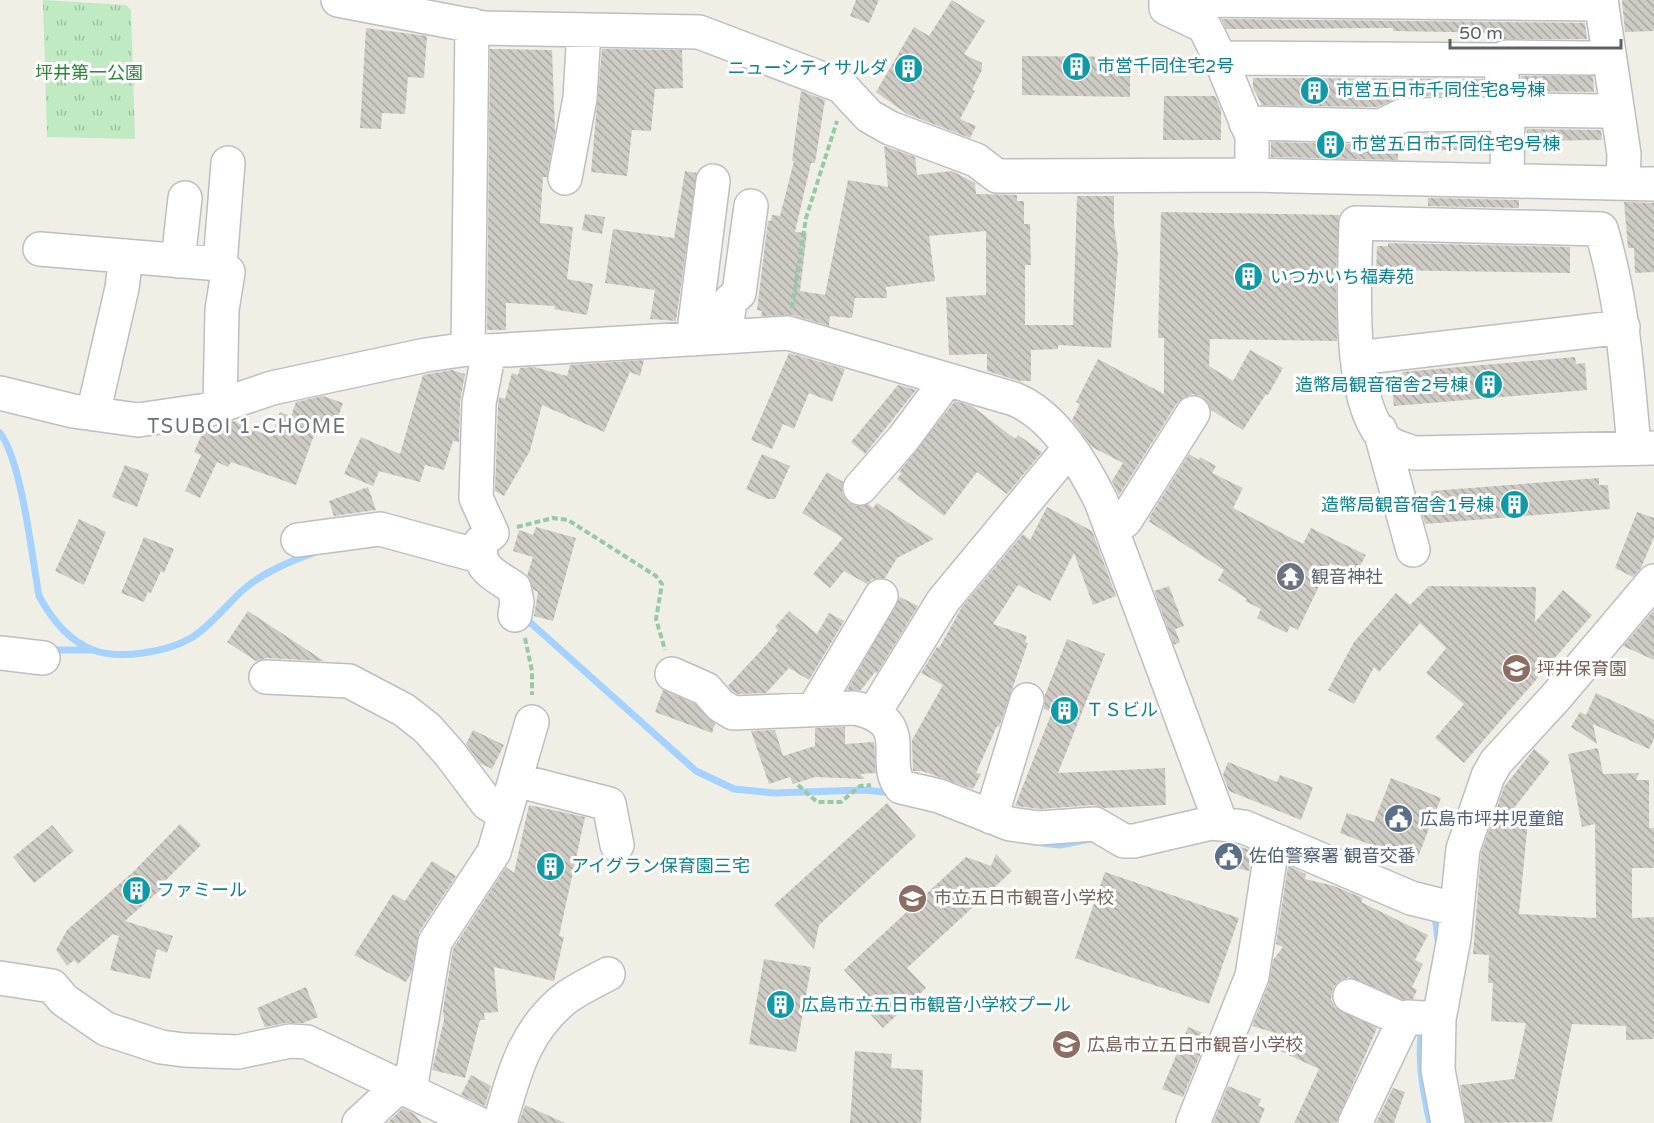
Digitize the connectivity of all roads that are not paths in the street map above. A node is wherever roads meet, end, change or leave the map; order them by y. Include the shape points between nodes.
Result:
1 (338, 0) edge
2 (1202, 0) edge
3 (1600, 2) edge
4 (1166, 4) edge
5 (472, 25) junction
6 (584, 30) junction
7 (1220, 58) junction
8 (1591, 58) dead end
9 (1499, 60) junction
10 (1601, 111) dead end
11 (1508, 114) junction
12 (1246, 123) junction
13 (228, 163) dead end
14 (1252, 175) junction
15 (565, 178) dead end
16 (1507, 180) junction
17 (713, 181) dead end
18 (1638, 183) edge
19 (185, 198) dead end
20 (751, 206) dead end
21 (40, 249) dead end
22 (126, 256) junction
23 (178, 261) junction
24 (220, 264) junction
25 (714, 299) junction
26 (1623, 327) junction
27 (724, 337) junction
28 (693, 339) junction
29 (479, 350) junction
30 (1357, 358) junction
31 (947, 380) junction
32 (0, 393) edge
33 (220, 405) junction
34 (1193, 412) dead end
35 (93, 414) junction
36 (1380, 430) junction
37 (1644, 448) edge
38 (1069, 449) junction
39 (860, 488) dead end
40 (1112, 530) junction
41 (298, 540) dead end
42 (485, 544) junction
43 (1413, 550) dead end
44 (1654, 581) edge
45 (881, 596) dead end
46 (516, 608) road end
47 (0, 653) edge
48 (43, 658) dead end
49 (672, 674) road end
50 (266, 677) dead end
51 (1027, 700) dead end
52 (814, 709) junction
53 (874, 713) junction
54 (532, 722) road end
55 (516, 780) junction
56 (1216, 813) junction
57 (505, 815) junction
58 (991, 817) junction
59 (1273, 840) junction
60 (617, 845) dead end
61 (1442, 906) junction
62 (608, 974) dead end
63 (0, 978) edge
64 (1350, 996) dead end
65 (1422, 1019) junction
66 (404, 1089) junction
67 (359, 1123) edge
68 (477, 1123) edge
69 (500, 1123) edge
70 (1193, 1123) edge
71 (1355, 1123) edge
72 (1448, 1123) edge

1 - 5 street
2 - 3 street
2 - 4 street
3 - 18 street via 1624,154
4 - 7 street via 1204,26
5 - 6 street
5 - 29 street
6 - 14 street via 699,32 841,86 869,116 890,128 976,160 997,176
6 - 15 street via 580,98
7 - 9 street
7 - 12 street
8 - 9 street
9 - 11 street
10 - 11 street via 1518,110
11 - 12 street via 1404,115 1381,126
11 - 16 street
12 - 14 street via 1251,136
13 - 24 street
14 - 16 street
16 - 18 street
17 - 25 street
19 - 23 street
20 - 25 street via 739,294
21 - 22 street
22 - 23 street
22 - 35 street
23 - 24 street
24 - 33 street via 228,272 222,310
25 - 27 street
25 - 28 street
26 - 30 street
26 - 30 street via 1615,275 1600,229 1356,223
26 - 37 street
27 - 28 street
27 - 31 street via 788,333
28 - 29 street
29 - 33 street via 426,355 272,388
29 - 42 street via 476,498
30 - 36 street via 1372,419
31 - 38 street via 1030,406 1047,420
31 - 39 street
32 - 35 street
33 - 35 street via 138,420
34 - 40 street via 1125,521
36 - 37 street via 1388,442 1414,453
36 - 43 street
38 - 40 street via 1089,477
38 - 53 street via 943,601
40 - 56 street
41 - 42 street via 380,529
42 - 46 street via 482,564 514,588
44 - 61 street via 1556,698 1496,762
45 - 52 street
47 - 48 street
49 - 52 street via 700,685 733,712
50 - 57 street via 349,681 404,710 427,728 487,803
51 - 58 street
52 - 53 street via 855,708
53 - 58 street via 888,726 894,744 896,778 901,787 939,796
54 - 55 street
55 - 57 street
55 - 60 street via 609,804
56 - 58 street via 1211,823 1134,842 1092,824 1039,828
56 - 59 street
57 - 66 street via 494,852 435,942
59 - 61 street
59 - 70 street via 1251,976
61 - 65 street via 1454,938
62 - 69 street via 567,998 536,1028 514,1069
63 - 66 street via 52,986 64,1000 106,1029 160,1047 238,1052 299,1040
64 - 65 street
65 - 71 street
65 - 72 street via 1438,1070
66 - 67 street
66 - 68 street

